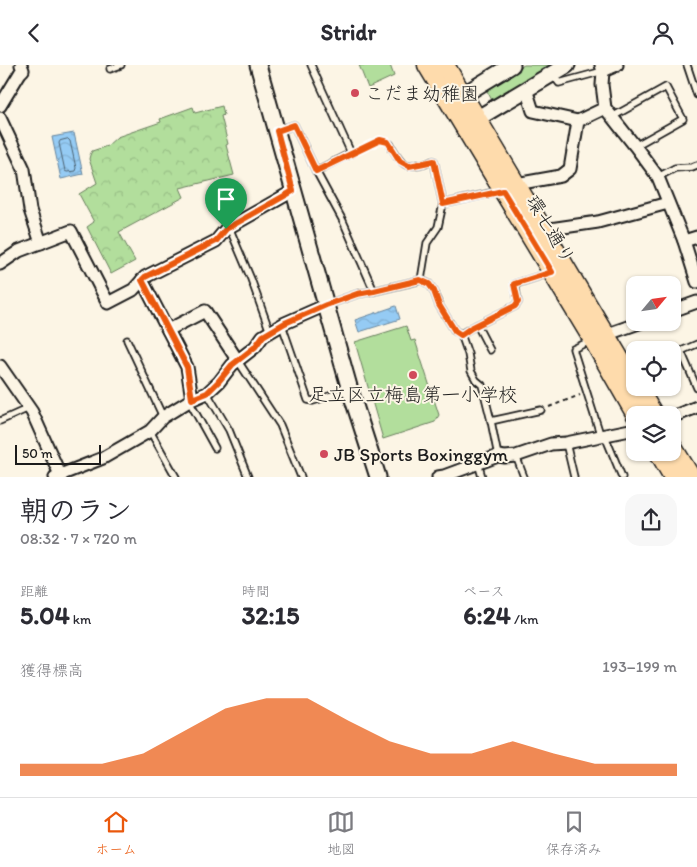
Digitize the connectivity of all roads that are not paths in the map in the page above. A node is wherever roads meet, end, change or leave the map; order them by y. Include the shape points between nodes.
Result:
1 (121, 65) edge
2 (258, 65) edge
3 (311, 65) edge
4 (427, 65) edge
5 (445, 65) edge
6 (512, 65) edge
7 (567, 65) edge
8 (617, 65) edge
9 (687, 65) edge
10 (26, 67) edge
11 (602, 68) edge
12 (110, 69) dead end
13 (552, 74) junction
14 (526, 89) junction
15 (697, 95) edge
16 (456, 99) junction
17 (0, 106) edge
18 (608, 112) junction
19 (0, 118) edge
20 (578, 121) junction
21 (470, 123) junction
22 (277, 131) junction
23 (390, 145) road end
24 (635, 146) junction
25 (697, 165) edge
26 (316, 171) junction
27 (658, 177) junction
28 (510, 187) junction
29 (293, 191) junction
30 (668, 203) junction
31 (443, 204) junction
32 (229, 227) junction
33 (543, 230) junction
34 (697, 237) edge
35 (684, 241) junction
36 (41, 243) junction
37 (0, 264) edge
38 (552, 272) junction
39 (142, 280) junction
40 (420, 280) junction
41 (697, 282) edge
42 (374, 291) junction
43 (697, 302) edge
44 (326, 305) junction
45 (681, 308) edge
46 (282, 325) junction
47 (477, 325) junction
48 (626, 328) edge
49 (168, 330) junction
50 (270, 332) junction
51 (461, 335) junction
52 (599, 337) junction
53 (127, 340) dead end
54 (697, 344) edge
55 (490, 350) dead end
56 (238, 361) junction
57 (1, 369) edge
58 (626, 372) edge
59 (697, 388) edge
60 (350, 390) junction
61 (207, 393) junction
62 (191, 400) junction
63 (632, 406) edge
64 (697, 407) edge
65 (29, 408) junction
66 (542, 410) road end
67 (681, 413) edge
68 (163, 417) junction
69 (0, 421) edge
70 (491, 421) junction
71 (150, 431) junction
72 (626, 431) edge
73 (603, 436) junction
74 (566, 443) junction
75 (215, 448) dead end
76 (498, 456) junction
77 (516, 456) junction
78 (663, 461) edge
79 (681, 461) edge
80 (478, 463) junction
81 (59, 476) edge
82 (176, 477) edge
83 (248, 477) edge
84 (301, 477) edge
85 (378, 477) edge
86 (442, 477) edge
87 (482, 477) edge
88 (524, 477) edge
89 (574, 477) edge
90 (622, 477) edge
91 (673, 477) edge
92 (691, 477) edge

1 - 12 lane
2 - 22 street
3 - 26 lane via 351,153
4 - 16 main road, 環七通り
5 - 16 main road, 環七通り
6 - 16 street
7 - 13 street
8 - 11 street
9 - 15 lane
10 - 17 street
11 - 13 lane via 559,83
11 - 18 street
13 - 14 street
14 - 20 street via 533,111
14 - 21 street
16 - 21 main road, 環七通り
18 - 20 street
18 - 24 street
18 - 24 lane via 666,87 683,119
19 - 36 street via 24,169 30,210
20 - 28 street via 570,169 562,175
21 - 28 main road, 環七通り
22 - 26 lane via 294,125
22 - 29 street
23 - 31 lane via 400,161 409,166 434,161
24 - 27 street
25 - 27 lane via 676,168
26 - 42 lane via 343,221
27 - 30 street
28 - 31 lane
28 - 33 main road, 環七通り
28 - 38 main road, 環七通り
29 - 32 street
29 - 44 street
30 - 33 street via 598,222
30 - 35 street
31 - 40 lane via 438,227 427,243
32 - 39 street via 216,241
32 - 50 lane
33 - 52 main road, 環七通り
34 - 35 street
35 - 41 street
36 - 37 street via 19,251
36 - 39 street via 71,231 108,303 133,290
38 - 47 lane via 514,284 518,302 515,306
38 - 52 main road, 環七通り
39 - 49 street
40 - 42 lane
40 - 51 lane via 429,284 455,331
42 - 44 lane
43 - 45 street
44 - 46 street
44 - 60 street
46 - 50 street
46 - 60 lane via 308,400
47 - 51 lane
47 - 55 lane
48 - 52 street
49 - 56 street via 205,311
49 - 62 street via 187,367
50 - 56 street
51 - 70 lane via 471,371 482,385
52 - 58 main road, 環七通り
52 - 63 main road, 環七通り
52 - 73 lane via 573,349
53 - 68 lane
54 - 59 lane via 681,351
56 - 61 street
56 - 84 lane via 280,425
57 - 65 street
60 - 85 street
61 - 62 street
61 - 83 lane via 229,430
62 - 68 street
62 - 75 lane
64 - 67 street
65 - 69 lane
65 - 81 street
66 - 70 lane
68 - 71 street
70 - 76 lane
71 - 81 street via 103,458
71 - 82 lane
72 - 73 street
73 - 74 street
73 - 90 lane
74 - 77 street via 551,444
74 - 89 lane
76 - 77 street
76 - 80 street
77 - 88 lane
78 - 91 main road
79 - 92 main road
80 - 86 street
80 - 87 lane

